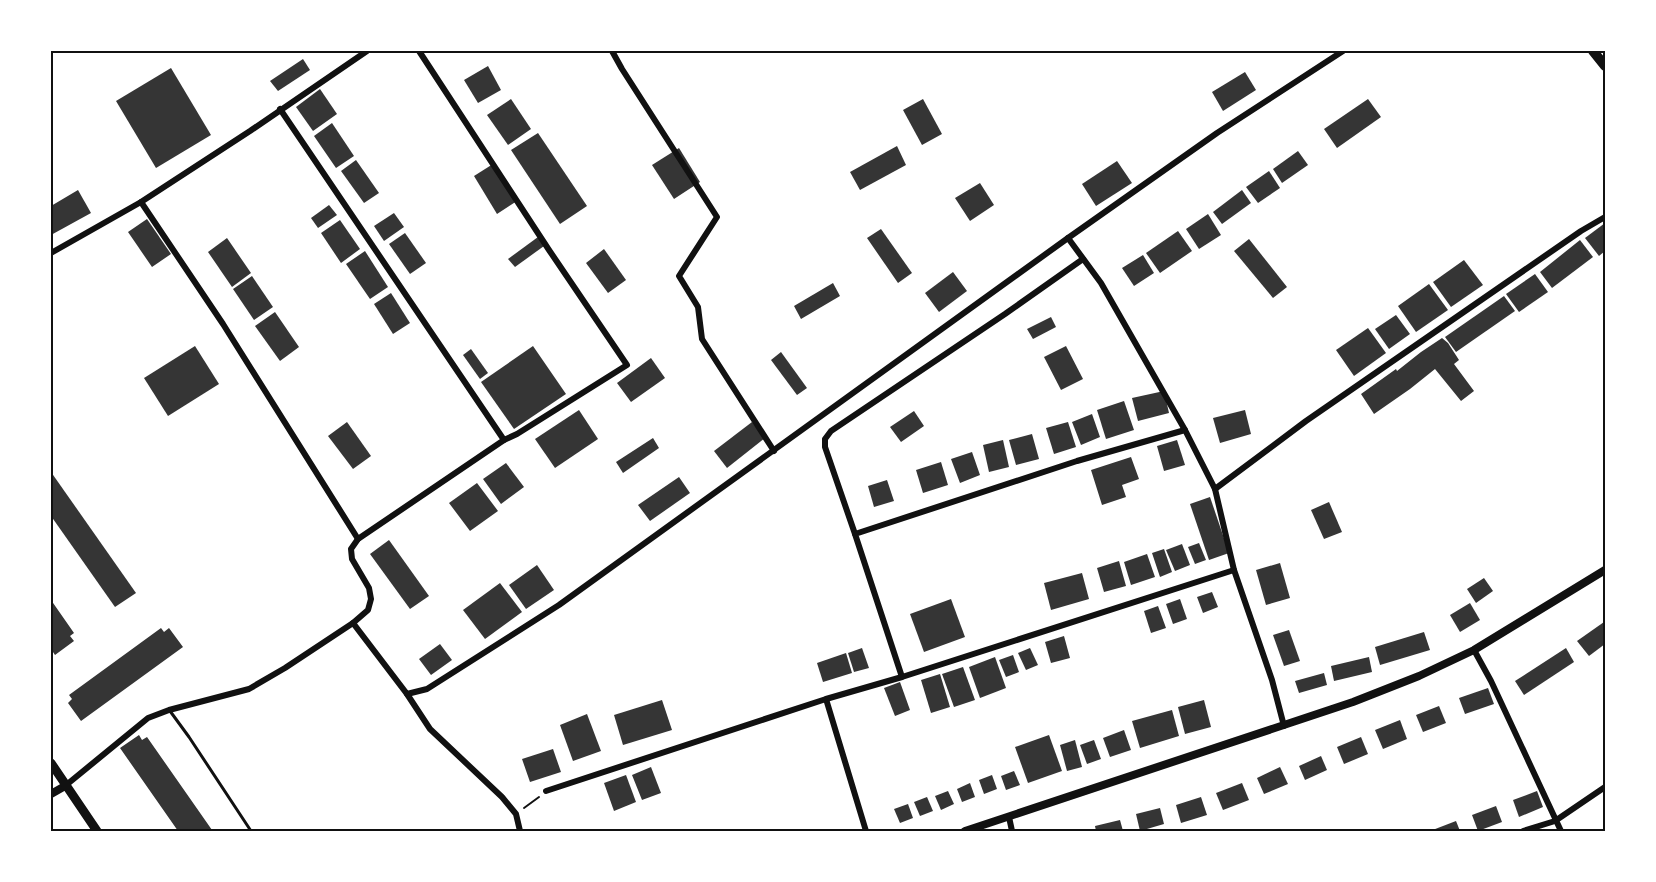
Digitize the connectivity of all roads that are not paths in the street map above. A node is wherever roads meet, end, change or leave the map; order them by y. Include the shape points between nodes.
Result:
1 (367, 51) edge
2 (419, 51) edge
3 (612, 51) edge
4 (1343, 51) edge
5 (1593, 51) edge
6 (1605, 66) edge
7 (280, 109) junction
8 (141, 202) junction
9 (1605, 216) edge
10 (1068, 238) junction
11 (51, 253) edge
12 (1083, 259) junction
13 (1185, 430) junction
14 (504, 440) junction
15 (774, 451) junction
16 (1215, 489) junction
17 (855, 534) junction
18 (358, 539) junction
19 (1234, 570) junction
20 (1605, 570) edge
21 (353, 623) junction
22 (1474, 650) junction
23 (902, 677) junction
24 (406, 694) junction
25 (826, 699) junction
26 (169, 710) junction
27 (1284, 726) junction
28 (52, 766) edge
29 (65, 786) junction
30 (1605, 787) edge
31 (546, 791) dead end
32 (51, 794) edge
33 (1009, 817) junction
34 (1555, 821) junction
35 (97, 831) edge
36 (251, 831) edge
37 (520, 831) edge
38 (866, 831) edge
39 (964, 831) edge
40 (1012, 831) edge
41 (1523, 831) edge
42 (1561, 831) edge

1 - 7 street
2 - 14 street via 627,365
3 - 15 street via 717,217 679,276 698,307 702,339
4 - 10 street via 1217,133
5 - 6 highway
7 - 8 street
7 - 14 street
8 - 11 street
8 - 18 street
9 - 16 street via 1306,421
10 - 12 street
10 - 15 street
12 - 13 street via 1101,283
12 - 17 street via 831,431 825,447
13 - 16 street
13 - 17 street
14 - 18 street
15 - 24 street via 559,605 427,689
16 - 19 street
17 - 23 street
18 - 21 street via 351,549 352,559 371,599 368,610
19 - 23 street
19 - 27 street
20 - 22 street
21 - 24 street
21 - 26 street via 249,689
22 - 27 street via 1419,676
22 - 34 street
23 - 25 street
24 - 37 street via 430,729 502,797 516,814
25 - 31 street
25 - 38 street
26 - 29 street via 148,718
26 - 36 lane
27 - 33 street
28 - 29 main road
29 - 32 street
29 - 35 main road
30 - 34 street
33 - 39 street
33 - 40 street
34 - 41 street
34 - 42 street

